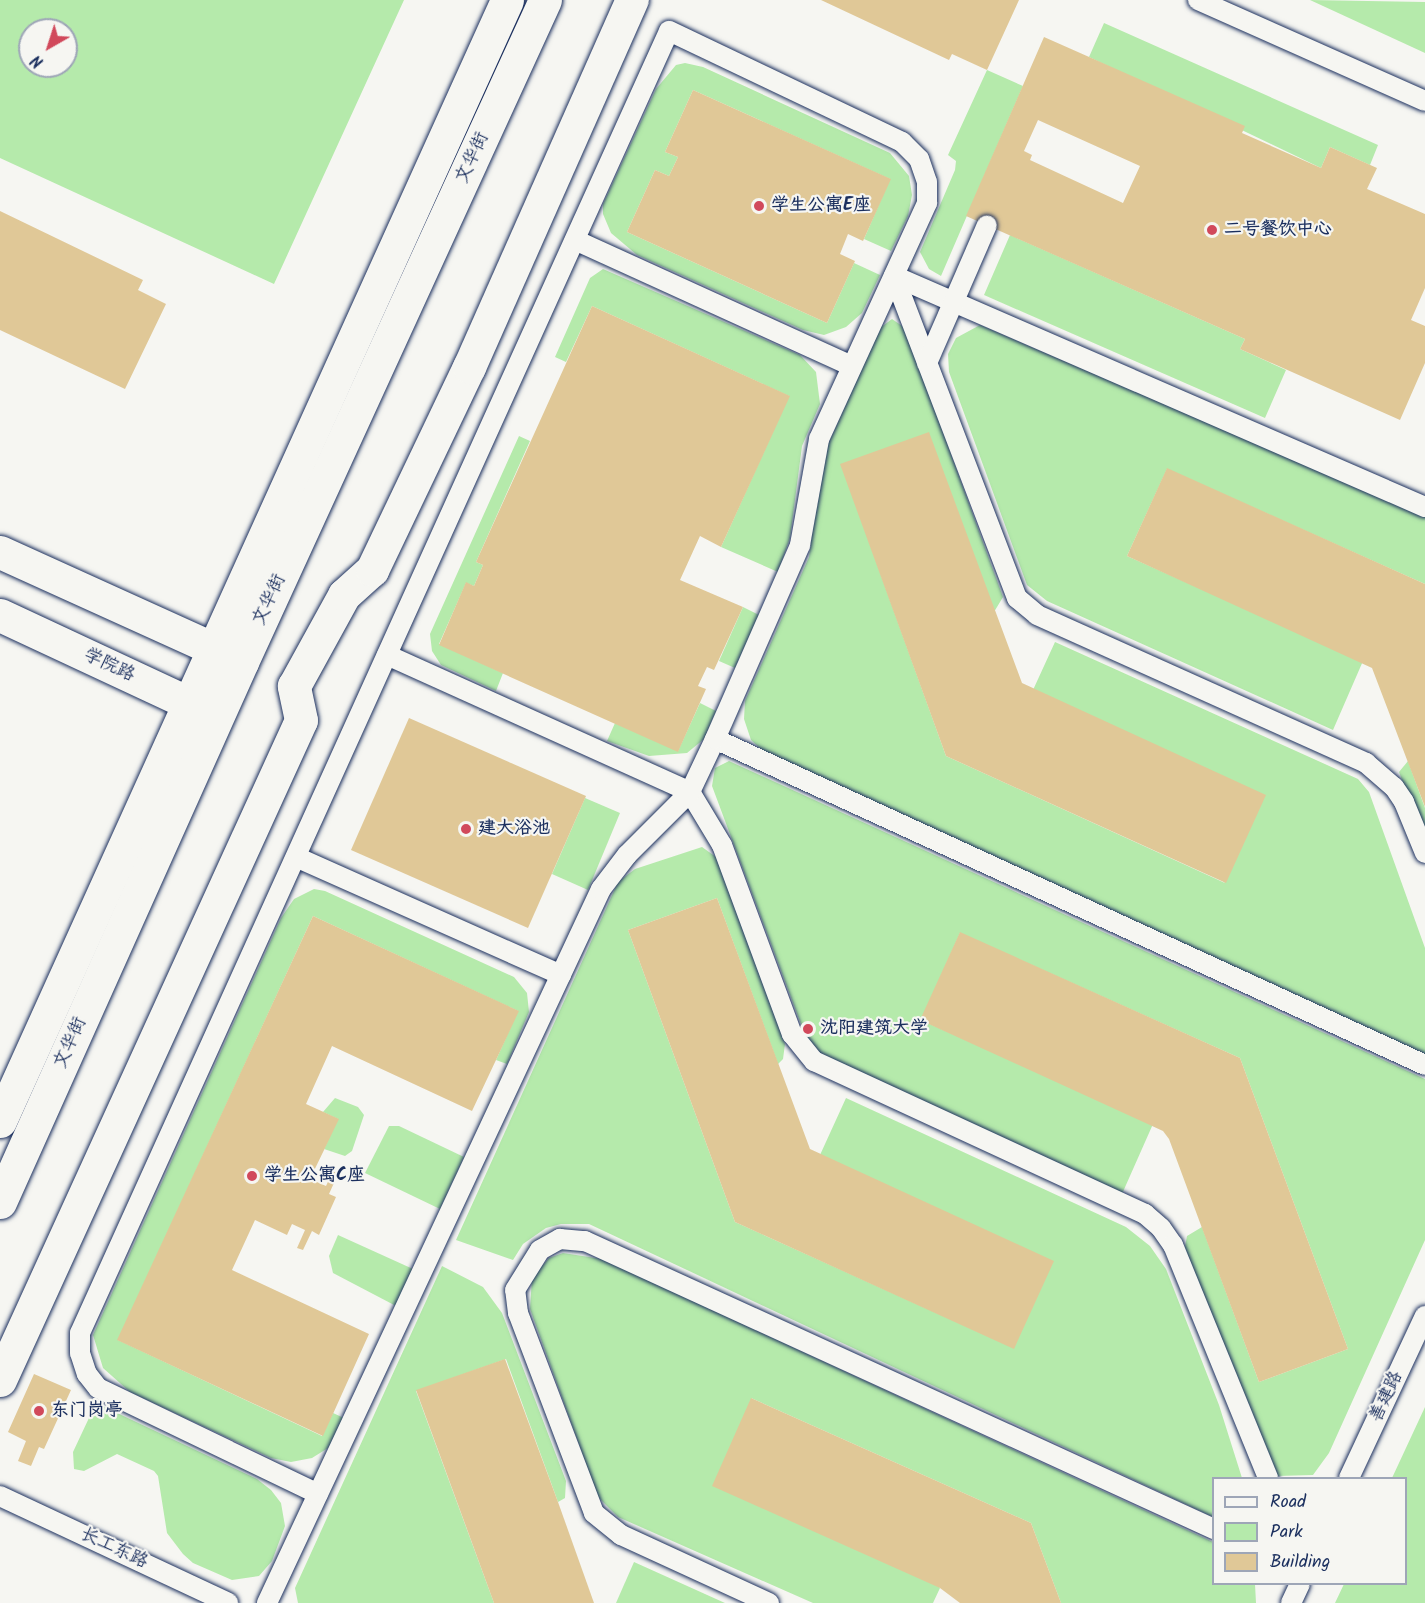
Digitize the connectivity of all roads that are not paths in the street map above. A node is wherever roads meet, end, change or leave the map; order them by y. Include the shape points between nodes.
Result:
1 (507, 0) edge
2 (546, 0) edge
3 (632, 0) edge
4 (1198, 0) edge
5 (1233, 9) edge
6 (1425, 101) edge
7 (987, 225) dead end
8 (575, 240) junction
9 (894, 276) junction
10 (954, 302) junction
11 (927, 363) junction
12 (852, 366) junction
13 (1425, 507) edge
14 (0, 552) edge
15 (0, 615) edge
16 (227, 655) junction
17 (387, 655) junction
18 (188, 703) junction
19 (217, 717) junction
20 (715, 740) junction
21 (690, 792) junction
22 (1425, 853) edge
23 (296, 857) junction
24 (561, 975) junction
25 (1425, 1065) edge
26 (0, 1121) edge
27 (0, 1202) edge
28 (1425, 1316) edge
29 (0, 1380) edge
30 (1267, 1477) edge
31 (1350, 1477) edge
32 (318, 1494) junction
33 (0, 1496) edge
34 (1212, 1528) edge
35 (1300, 1585) edge
36 (228, 1603) edge
37 (267, 1603) edge
38 (769, 1603) edge
39 (1291, 1603) edge

1 - 16 street, 文华街
2 - 16 street, 文华街
3 - 29 street via 469,367 372,570 344,595 294,686 301,720
4 - 5 lane
5 - 6 lane
7 - 10 lane
8 - 9 lane via 669,31 902,142 919,159 927,182 927,203
8 - 12 lane
8 - 17 lane
9 - 10 lane
9 - 11 lane
9 - 12 lane
10 - 11 lane
10 - 13 lane
11 - 22 lane via 1010,586 1022,603 1037,615 1366,763 1394,787 1404,802
12 - 20 lane via 819,439 800,545 789,576
14 - 16 street
15 - 18 street, 学院路
16 - 18 street, 文华街
16 - 19 street, 文华街
17 - 21 lane
17 - 23 lane
18 - 19 street, 学院路
18 - 26 street, 文华街
19 - 27 street, 文华街
20 - 21 lane
20 - 25 lane
21 - 24 lane via 613,870
21 - 30 lane via 722,845 801,1050 830,1071 1144,1214 1161,1228 1173,1245
23 - 24 lane
23 - 32 lane via 80,1333 80,1353 87,1374 98,1388
24 - 32 lane
28 - 31 lane, 善建路
32 - 37 lane
33 - 36 lane, 长工东路
34 - 38 lane via 585,1241 560,1239 540,1250 515,1290 518,1313 594,1513 621,1536
35 - 39 lane

